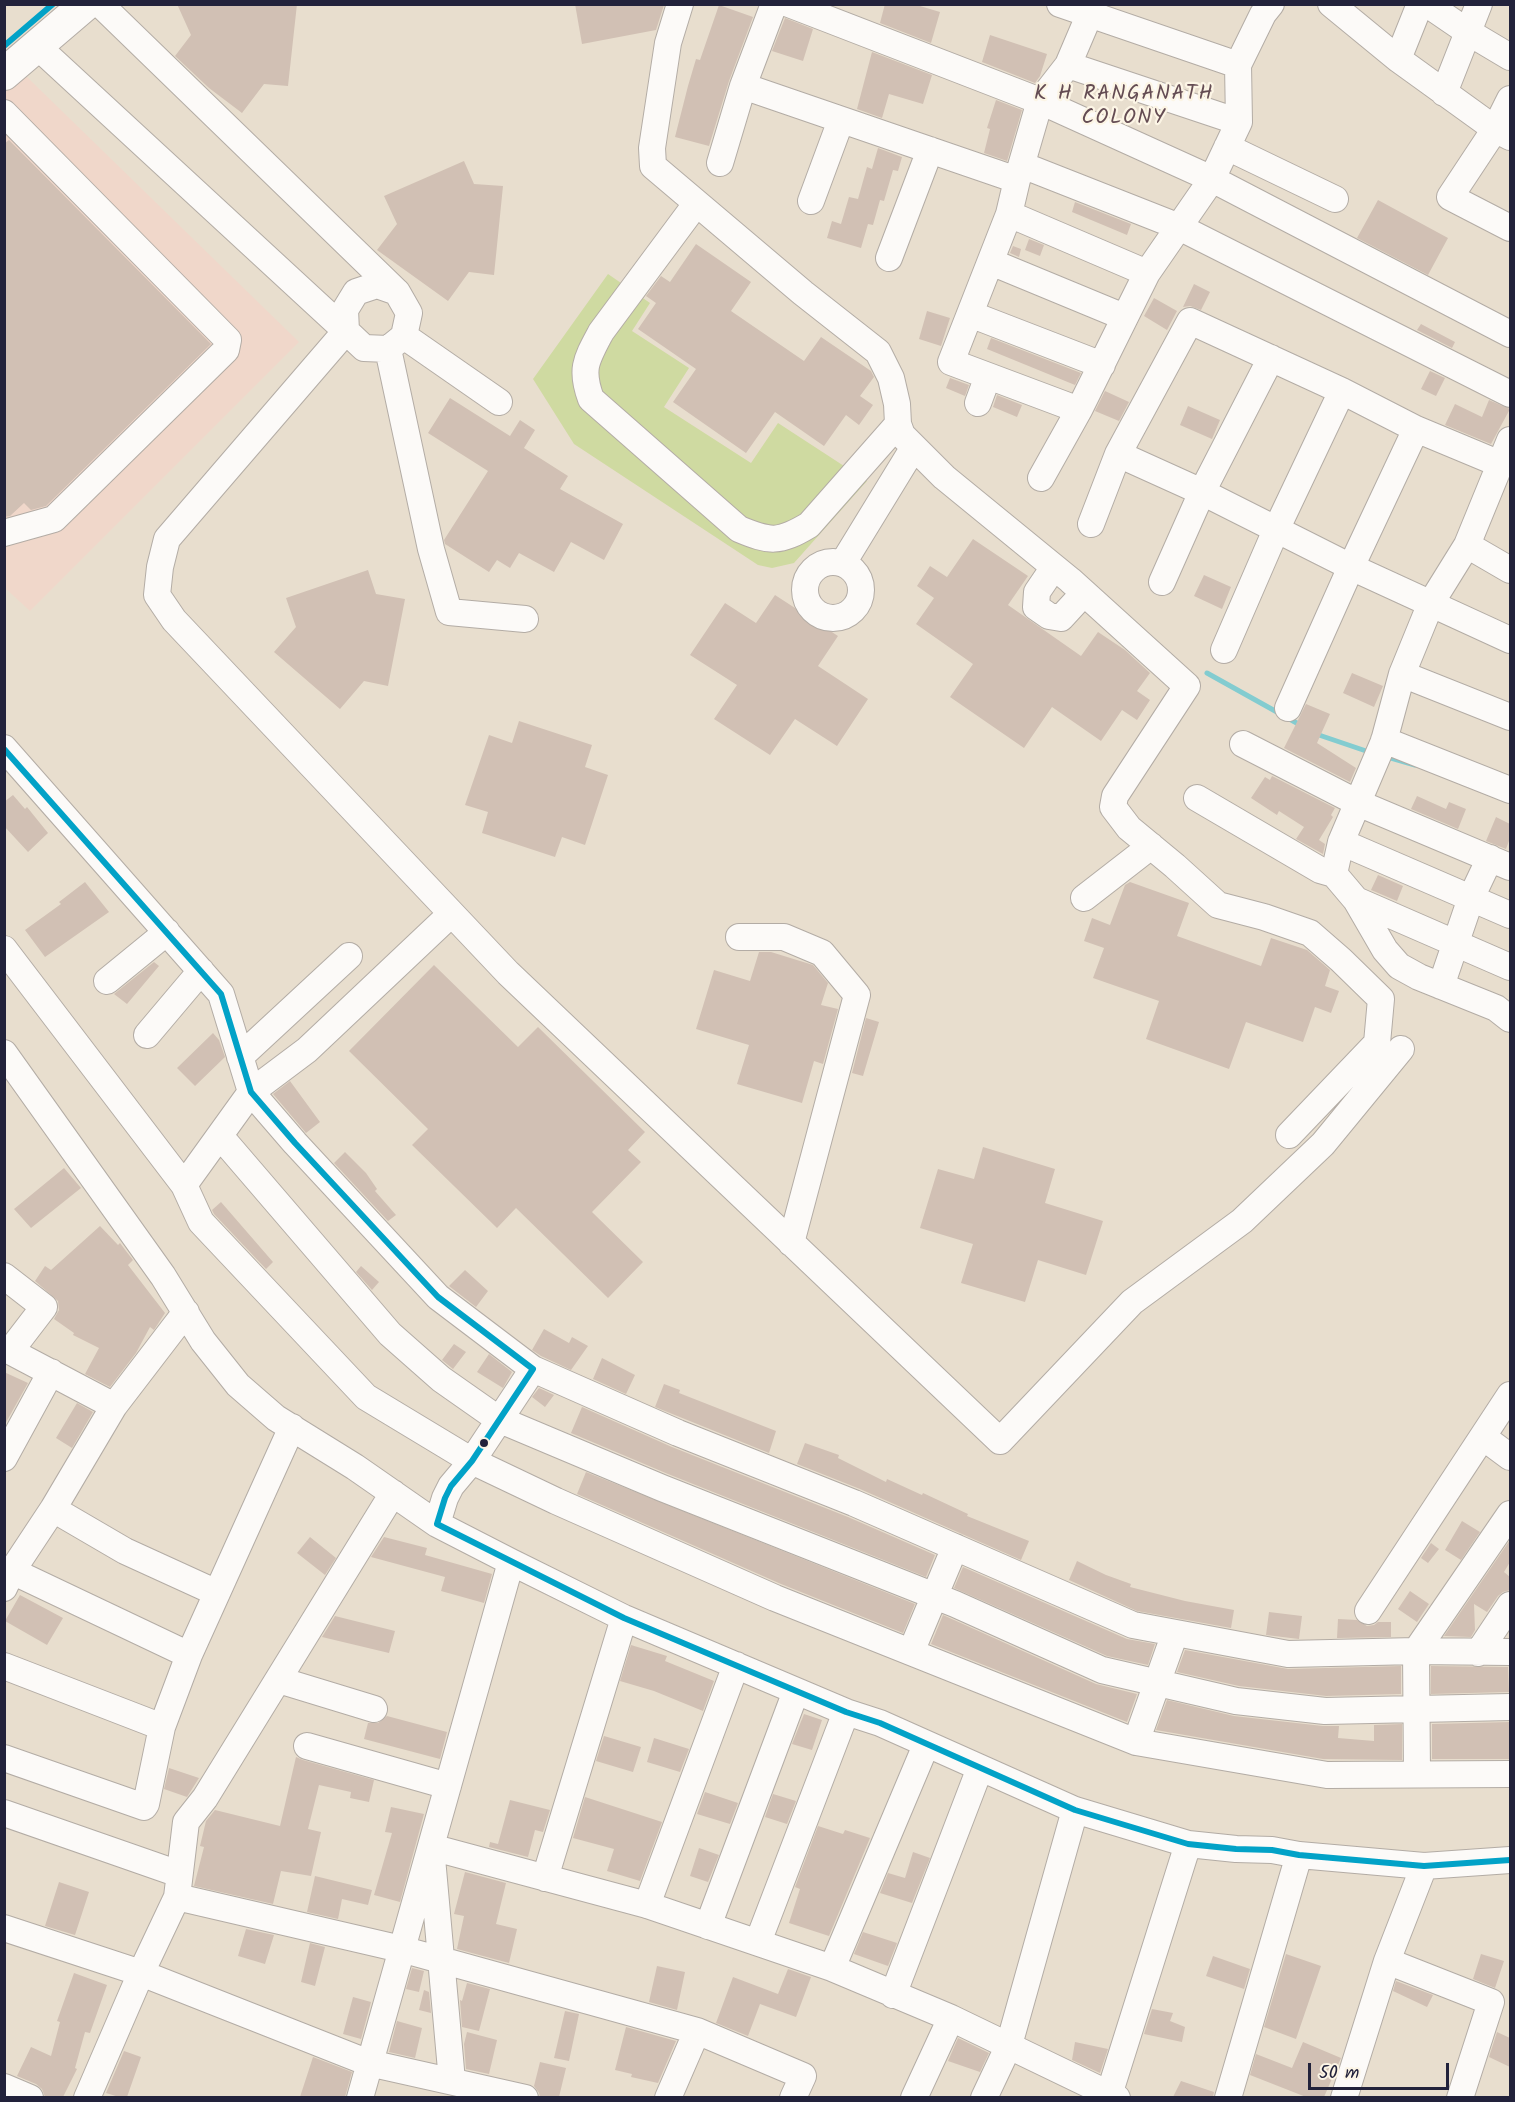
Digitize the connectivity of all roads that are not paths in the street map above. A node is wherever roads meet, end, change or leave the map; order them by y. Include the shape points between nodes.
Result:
1 (54, 4) edge
2 (86, 4) edge
3 (100, 4) edge
4 (680, 4) edge
5 (774, 4) edge
6 (789, 4) edge
7 (1060, 4) edge
8 (1271, 4) edge
9 (1420, 4) edge
10 (1427, 4) edge
11 (1479, 4) edge
12 (1344, 9) edge
13 (1092, 10) edge
14 (1468, 32) junction
15 (4, 46) edge
16 (37, 46) junction
17 (1510, 57) edge
18 (1398, 59) junction
19 (1068, 65) junction
20 (1238, 65) junction
21 (4, 74) edge
22 (743, 86) junction
23 (1444, 93) junction
24 (1510, 99) edge
25 (1040, 101) junction
26 (841, 120) junction
27 (1239, 122) junction
28 (8, 125) edge
29 (1503, 133) edge
30 (1227, 147) junction
31 (930, 150) junction
32 (720, 163) dead end
33 (1019, 173) junction
34 (1212, 178) junction
35 (1335, 199) dead end
36 (811, 201) dead end
37 (696, 204) junction
38 (1009, 214) junction
39 (1177, 226) junction
40 (1510, 228) edge
41 (889, 258) dead end
42 (992, 262) junction
43 (1147, 273) junction
44 (397, 292) junction
45 (970, 314) junction
46 (1124, 317) junction
47 (346, 331) junction
48 (1510, 334) edge
49 (396, 343) junction
50 (1271, 358) junction
51 (1102, 365) junction
52 (988, 376) junction
53 (1342, 391) junction
54 (1510, 394) edge
55 (498, 402) dead end
56 (978, 403) dead end
57 (1079, 410) junction
58 (897, 424) junction
59 (1416, 429) junction
60 (1510, 440) edge
61 (914, 447) junction
62 (1118, 454) junction
63 (1500, 464) junction
64 (1041, 478) dead end
65 (1202, 492) junction
66 (1501, 493) edge
67 (1091, 524) dead end
68 (1276, 530) junction
69 (4, 532) edge
70 (1467, 545) junction
71 (843, 563) dead end
72 (1054, 567) junction
73 (1351, 567) junction
74 (1510, 570) edge
75 (1162, 582) dead end
76 (1084, 593) junction
77 (1431, 603) junction
78 (525, 619) dead end
79 (1510, 640) edge
80 (1224, 650) dead end
81 (1402, 674) junction
82 (1288, 708) dead end
83 (1510, 717) edge
84 (1243, 744) dead end
85 (4, 748) edge
86 (1380, 750) junction
87 (1510, 790) edge
88 (1197, 798) dead end
89 (1358, 803) junction
90 (1341, 842) junction
91 (1151, 846) junction
92 (1500, 863) edge
93 (1334, 874) junction
94 (1084, 898) dead end
95 (1471, 898) junction
96 (1356, 900) junction
97 (451, 914) junction
98 (1510, 915) edge
99 (167, 932) junction
100 (739, 937) dead end
101 (1456, 945) junction
102 (4, 949) edge
103 (349, 956) dead end
104 (1510, 967) edge
105 (201, 971) junction
106 (107, 981) dead end
107 (1441, 986) junction
108 (1510, 1019) edge
109 (147, 1035) dead end
110 (1401, 1049) dead end
111 (5, 1053) edge
112 (240, 1057) junction
113 (251, 1092) junction
114 (1289, 1135) dead end
115 (220, 1136) junction
116 (184, 1185) junction
117 (791, 1243) junction
118 (4, 1276) edge
119 (186, 1312) junction
120 (8, 1349) edge
121 (533, 1369) junction
122 (51, 1372) junction
123 (1510, 1395) edge
124 (114, 1406) junction
125 (498, 1419) junction
126 (292, 1428) junction
127 (1483, 1437) junction
128 (1510, 1457) edge
129 (4, 1458) edge
130 (472, 1461) junction
131 (393, 1493) junction
132 (53, 1509) junction
133 (1510, 1514) edge
134 (437, 1524) junction
135 (956, 1547) junction
136 (511, 1562) junction
137 (8, 1580) edge
138 (217, 1593) junction
139 (933, 1596) junction
140 (1510, 1605) edge
141 (1368, 1611) dead end
142 (624, 1618) junction
143 (1175, 1633) junction
144 (910, 1652) junction
145 (1416, 1652) junction
146 (1510, 1652) edge
147 (1478, 1653) junction
148 (189, 1655) junction
149 (736, 1665) junction
150 (4, 1666) edge
151 (279, 1680) junction
152 (1156, 1683) junction
153 (796, 1690) junction
154 (1510, 1707) edge
155 (374, 1709) dead end
156 (1418, 1710) junction
157 (846, 1712) junction
158 (162, 1727) junction
159 (1136, 1742) junction
160 (926, 1745) junction
161 (307, 1746) dead end
162 (4, 1758) edge
163 (980, 1768) junction
164 (1417, 1774) junction
165 (1510, 1774) edge
166 (448, 1786) junction
167 (1076, 1810) junction
168 (4, 1813) edge
169 (1188, 1844) junction
170 (431, 1847) junction
171 (1299, 1855) junction
172 (1510, 1860) edge
173 (1424, 1866) junction
174 (545, 1878) junction
175 (178, 1886) junction
176 (647, 1905) junction
177 (708, 1926) junction
178 (4, 1928) edge
179 (758, 1942) junction
180 (401, 1949) junction
181 (441, 1960) junction
182 (1387, 1961) junction
183 (832, 1968) junction
184 (141, 1973) junction
185 (893, 1995) junction
186 (1501, 2007) edge
187 (951, 2018) junction
188 (697, 2031) junction
189 (1009, 2045) junction
190 (369, 2063) junction
191 (452, 2081) junction
192 (4, 2087) edge
193 (91, 2096) edge
194 (1111, 2096) edge
195 (30, 2097) edge
196 (360, 2097) edge
197 (525, 2097) edge
198 (668, 2097) edge
199 (793, 2097) edge
200 (914, 2097) edge
201 (984, 2097) edge
202 (1228, 2097) edge
203 (1344, 2097) edge
204 (1460, 2097) edge

1 - 15 main road
2 - 16 main road
3 - 44 street
4 - 37 street via 668,43 652,166
5 - 22 street
6 - 25 street
7 - 13 street
8 - 20 street
9 - 18 street
10 - 14 street
11 - 14 street
12 - 18 street
13 - 19 street
13 - 20 street
14 - 17 street
14 - 23 street
16 - 21 main road
16 - 47 street
18 - 23 street
19 - 25 street
19 - 27 street
20 - 27 street
22 - 26 street
22 - 32 street
23 - 29 street
24 - 29 street
25 - 33 street
25 - 34 street
26 - 31 street
26 - 36 street
27 - 30 street
28 - 69 street via 228,340 226,350 54,519
29 - 40 street via 1450,197
30 - 34 street
30 - 35 street
31 - 33 street
31 - 41 street
33 - 38 street
33 - 39 street
34 - 39 street
34 - 48 street
37 - 58 street via 878,352 891,378
37 - 58 street via 589,353 584,379 591,399 739,529 765,540 790,536 809,525
38 - 42 street
38 - 43 street
39 - 43 street
39 - 54 street
42 - 45 street
42 - 46 street
43 - 46 street
44 - 47 street via 377,285 357,292 345,310
44 - 49 street via 409,313
45 - 51 street
45 - 52 street via 951,362
46 - 51 street
47 - 49 street via 364,348
47 - 97 street via 167,539 157,595 174,620
49 - 55 street
49 - 78 street via 431,549 449,612
50 - 53 street
50 - 62 street via 1190,321
50 - 65 street
51 - 57 street
52 - 56 street
52 - 57 street
53 - 59 street
53 - 68 street
57 - 64 street
58 - 61 street
59 - 63 street
59 - 73 street
60 - 63 street
61 - 71 street
61 - 72 street via 944,477
62 - 65 street
62 - 67 street
63 - 66 street
65 - 68 street
65 - 75 street
66 - 70 street
68 - 73 street
68 - 80 street
70 - 74 street
70 - 77 street
72 - 76 street
72 - 76 street via 1037,592 1036,607 1049,616 1061,618
73 - 77 street
73 - 82 street
76 - 91 street via 1187,686 1114,796 1113,807 1129,828
77 - 79 street
77 - 81 street
81 - 83 street
81 - 86 street
84 - 89 street
85 - 99 street
86 - 87 street via 1459,769
86 - 89 street
88 - 93 street via 1320,870
89 - 90 street
89 - 92 street
90 - 93 street
90 - 95 street
91 - 94 street
91 - 114 street via 1218,905 1310,933 1381,999 1377,1043
92 - 95 street
93 - 96 street
95 - 98 street
95 - 101 street
96 - 101 street
96 - 107 street via 1399,966
97 - 113 street via 307,1050
97 - 117 street via 516,982
99 - 105 street
99 - 106 street
100 - 117 street via 784,937 822,953 857,995
101 - 104 street
101 - 107 street
102 - 116 street
103 - 112 street
105 - 109 street
105 - 112 street via 221,994
107 - 108 street via 1496,1008
110 - 117 street via 1323,1144 1242,1221 1132,1302 1000,1441
111 - 119 street
112 - 113 street
113 - 115 street
113 - 121 street via 438,1297
115 - 116 street
115 - 125 street via 390,1334 441,1379
116 - 130 street via 201,1222 366,1397
118 - 120 street via 44,1307
119 - 124 street
119 - 126 street via 238,1385
120 - 122 street
121 - 125 street
121 - 135 street
122 - 124 street
122 - 129 street
123 - 127 street
124 - 132 street
125 - 130 street
125 - 139 street
126 - 131 street
126 - 138 street
127 - 128 street
127 - 141 street
130 - 134 street via 451,1486
130 - 144 street via 775,1598
131 - 134 street
131 - 151 street
132 - 137 street
132 - 138 street via 125,1551
133 - 145 street
134 - 136 street
135 - 139 street
135 - 143 street via 1133,1625
136 - 142 street
136 - 166 street
137 - 148 street
138 - 148 street
139 - 144 street
139 - 152 street via 1102,1670
140 - 147 street
142 - 149 street
142 - 174 street
143 - 145 street via 1288,1654
143 - 152 street
144 - 159 street
145 - 147 street
145 - 156 street
146 - 147 street
148 - 158 street
149 - 153 street
149 - 176 street
150 - 158 street
151 - 155 street
151 - 175 street via 186,1822
152 - 156 street via 1236,1701 1325,1711
152 - 159 street
153 - 157 street
153 - 177 street
154 - 156 street
156 - 164 street
157 - 160 street via 880,1722
157 - 179 street
158 - 162 street via 144,1807
159 - 164 street via 1327,1775
160 - 163 street
160 - 183 street
161 - 166 street
163 - 167 street
163 - 185 street
164 - 165 street
166 - 170 street
167 - 169 street
167 - 189 street
168 - 175 street
169 - 171 street
169 - 194 street
170 - 174 street
170 - 180 street
170 - 181 street
171 - 173 street
171 - 202 street
172 - 173 street
173 - 182 street
174 - 176 street
175 - 180 street
175 - 184 street
176 - 177 street
177 - 179 street
178 - 184 street
179 - 183 street
180 - 181 street
180 - 190 street
181 - 188 street
181 - 191 street
182 - 186 street
182 - 203 street
183 - 185 street
184 - 190 street
184 - 193 street
185 - 187 street
186 - 204 street
187 - 189 street
187 - 200 street
188 - 198 street
188 - 199 street via 804,2076
189 - 194 street
189 - 201 street
190 - 191 street
190 - 196 street
191 - 197 street
192 - 195 street

